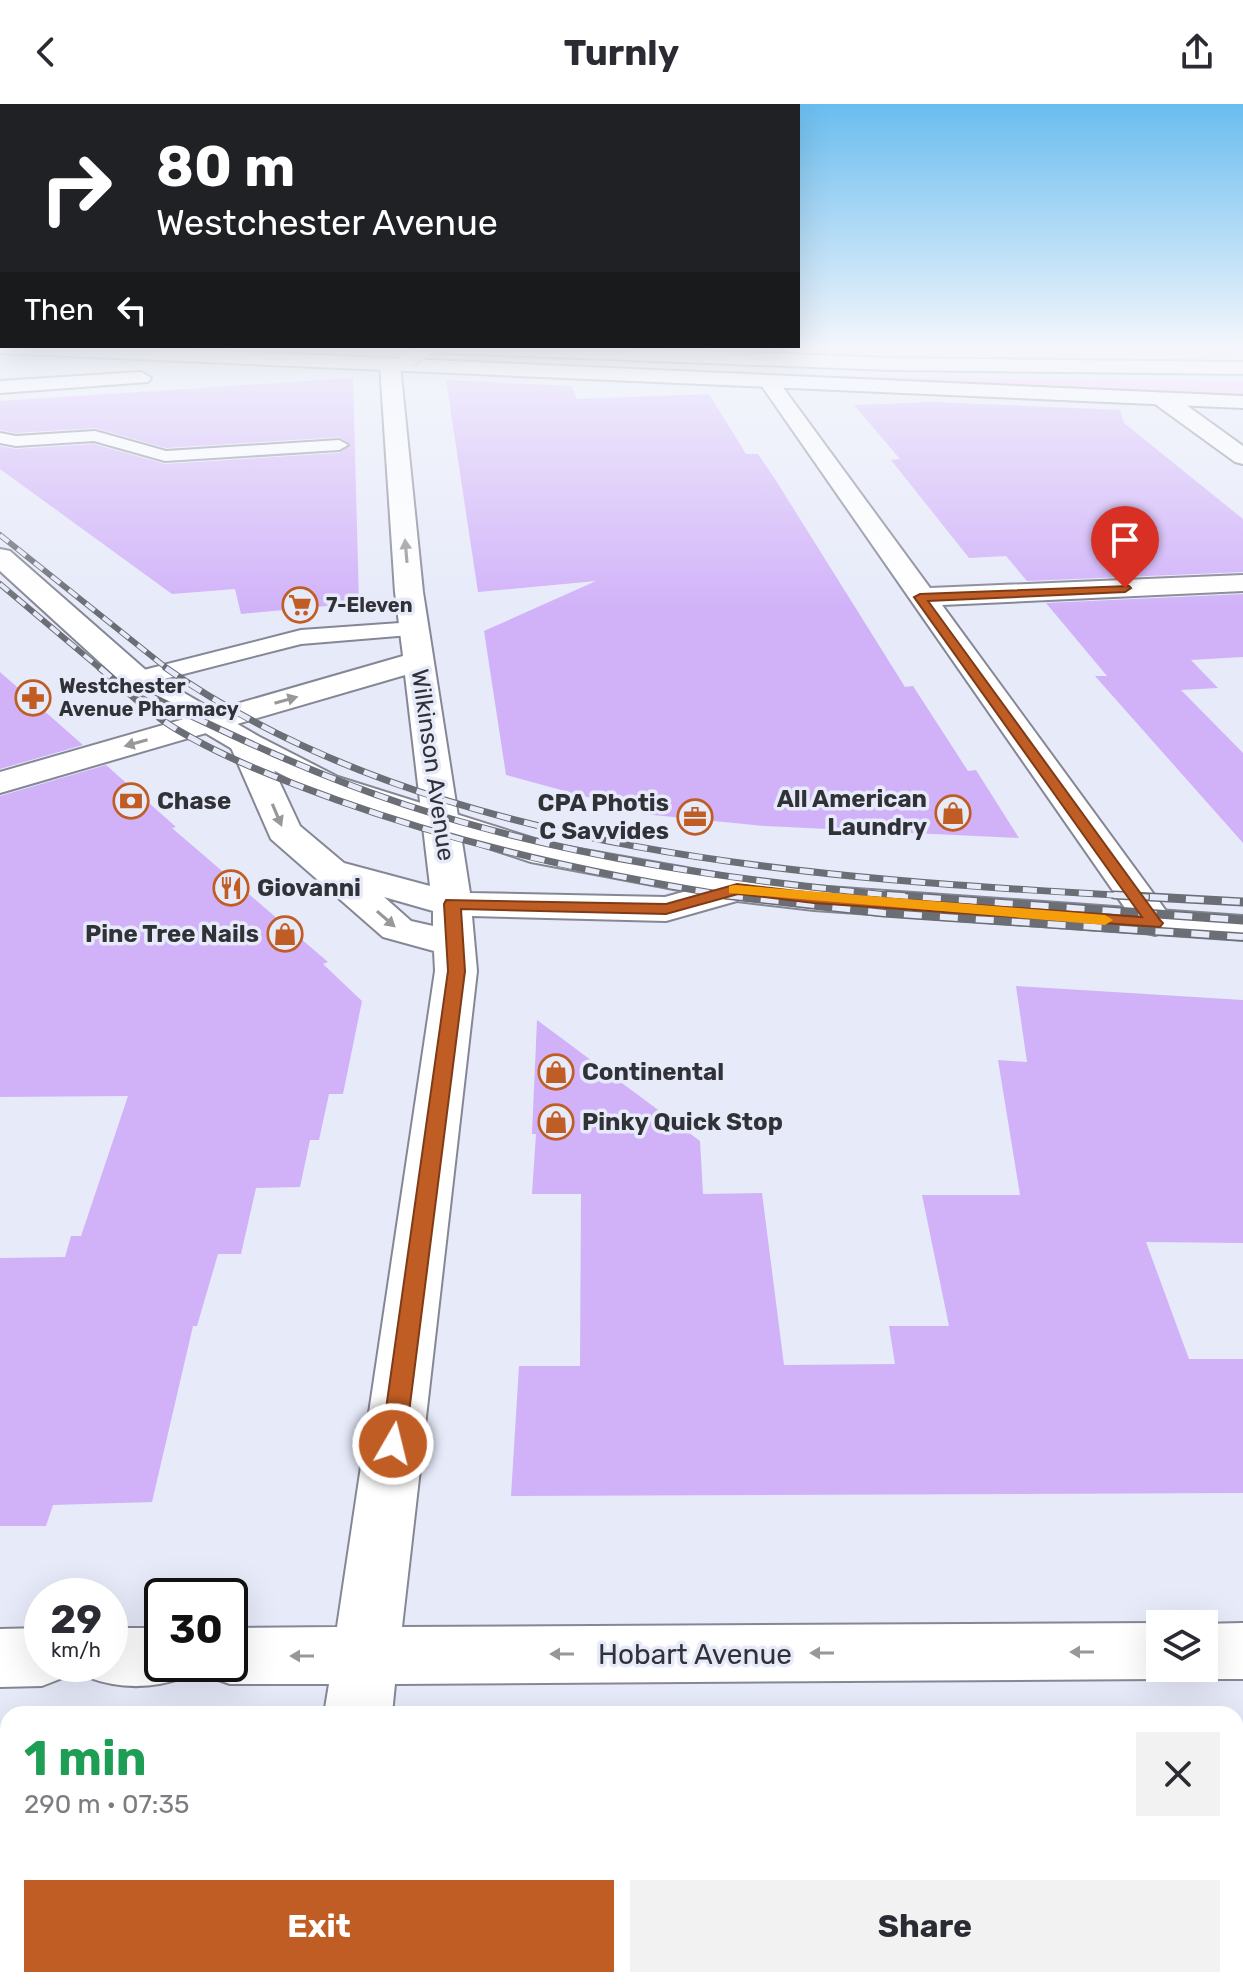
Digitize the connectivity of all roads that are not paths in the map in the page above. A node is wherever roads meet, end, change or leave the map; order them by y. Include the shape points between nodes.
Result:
1 (407, 433) edge
2 (805, 433) edge
3 (1210, 433) edge
4 (5, 441) edge
5 (339, 445) dead end
6 (1243, 457) edge
7 (2, 561) edge
8 (1243, 583) edge
9 (920, 597) junction
10 (414, 629) junction
11 (418, 661) junction
12 (137, 679) junction
13 (211, 721) junction
14 (246, 743) junction
15 (0, 783) edge
16 (441, 823) junction
17 (737, 889) junction
18 (1155, 923) junction
19 (454, 924) junction
20 (1243, 928) edge
21 (1218, 1651) edge
22 (1243, 1651) edge
23 (1146, 1652) edge
24 (24, 1657) edge
25 (0, 1658) edge
26 (248, 1660) edge
27 (362, 1685) edge

10 -> 1 main road, Wilkinson Avenue
2 - 9 main road
3 - 6 main road
4 - 5 lane via 95,436 165,456
7 - 12 main road
8 - 9 main road
9 - 18 main road
10 - 11 main road, Wilkinson Avenue
10 - 12 lane via 301,637
13 -> 11 main road
11 - 16 main road, Wilkinson Avenue
12 - 13 main road
13 - 14 main road
13 -> 15 main road
14 - 16 main road via 326,784
14 -> 19 main road via 284,831 397,929
16 - 17 main road via 544,854
16 - 19 main road, Wilkinson Avenue
17 - 18 main road
17 - 19 main road via 666,909
18 - 20 main road
19 - 27 main road, Wilkinson Avenue via 456,971
21 - 22 main road
23 -> 27 main road, Hobart Avenue
24 - 25 main road
27 -> 26 main road, Hobart Avenue

